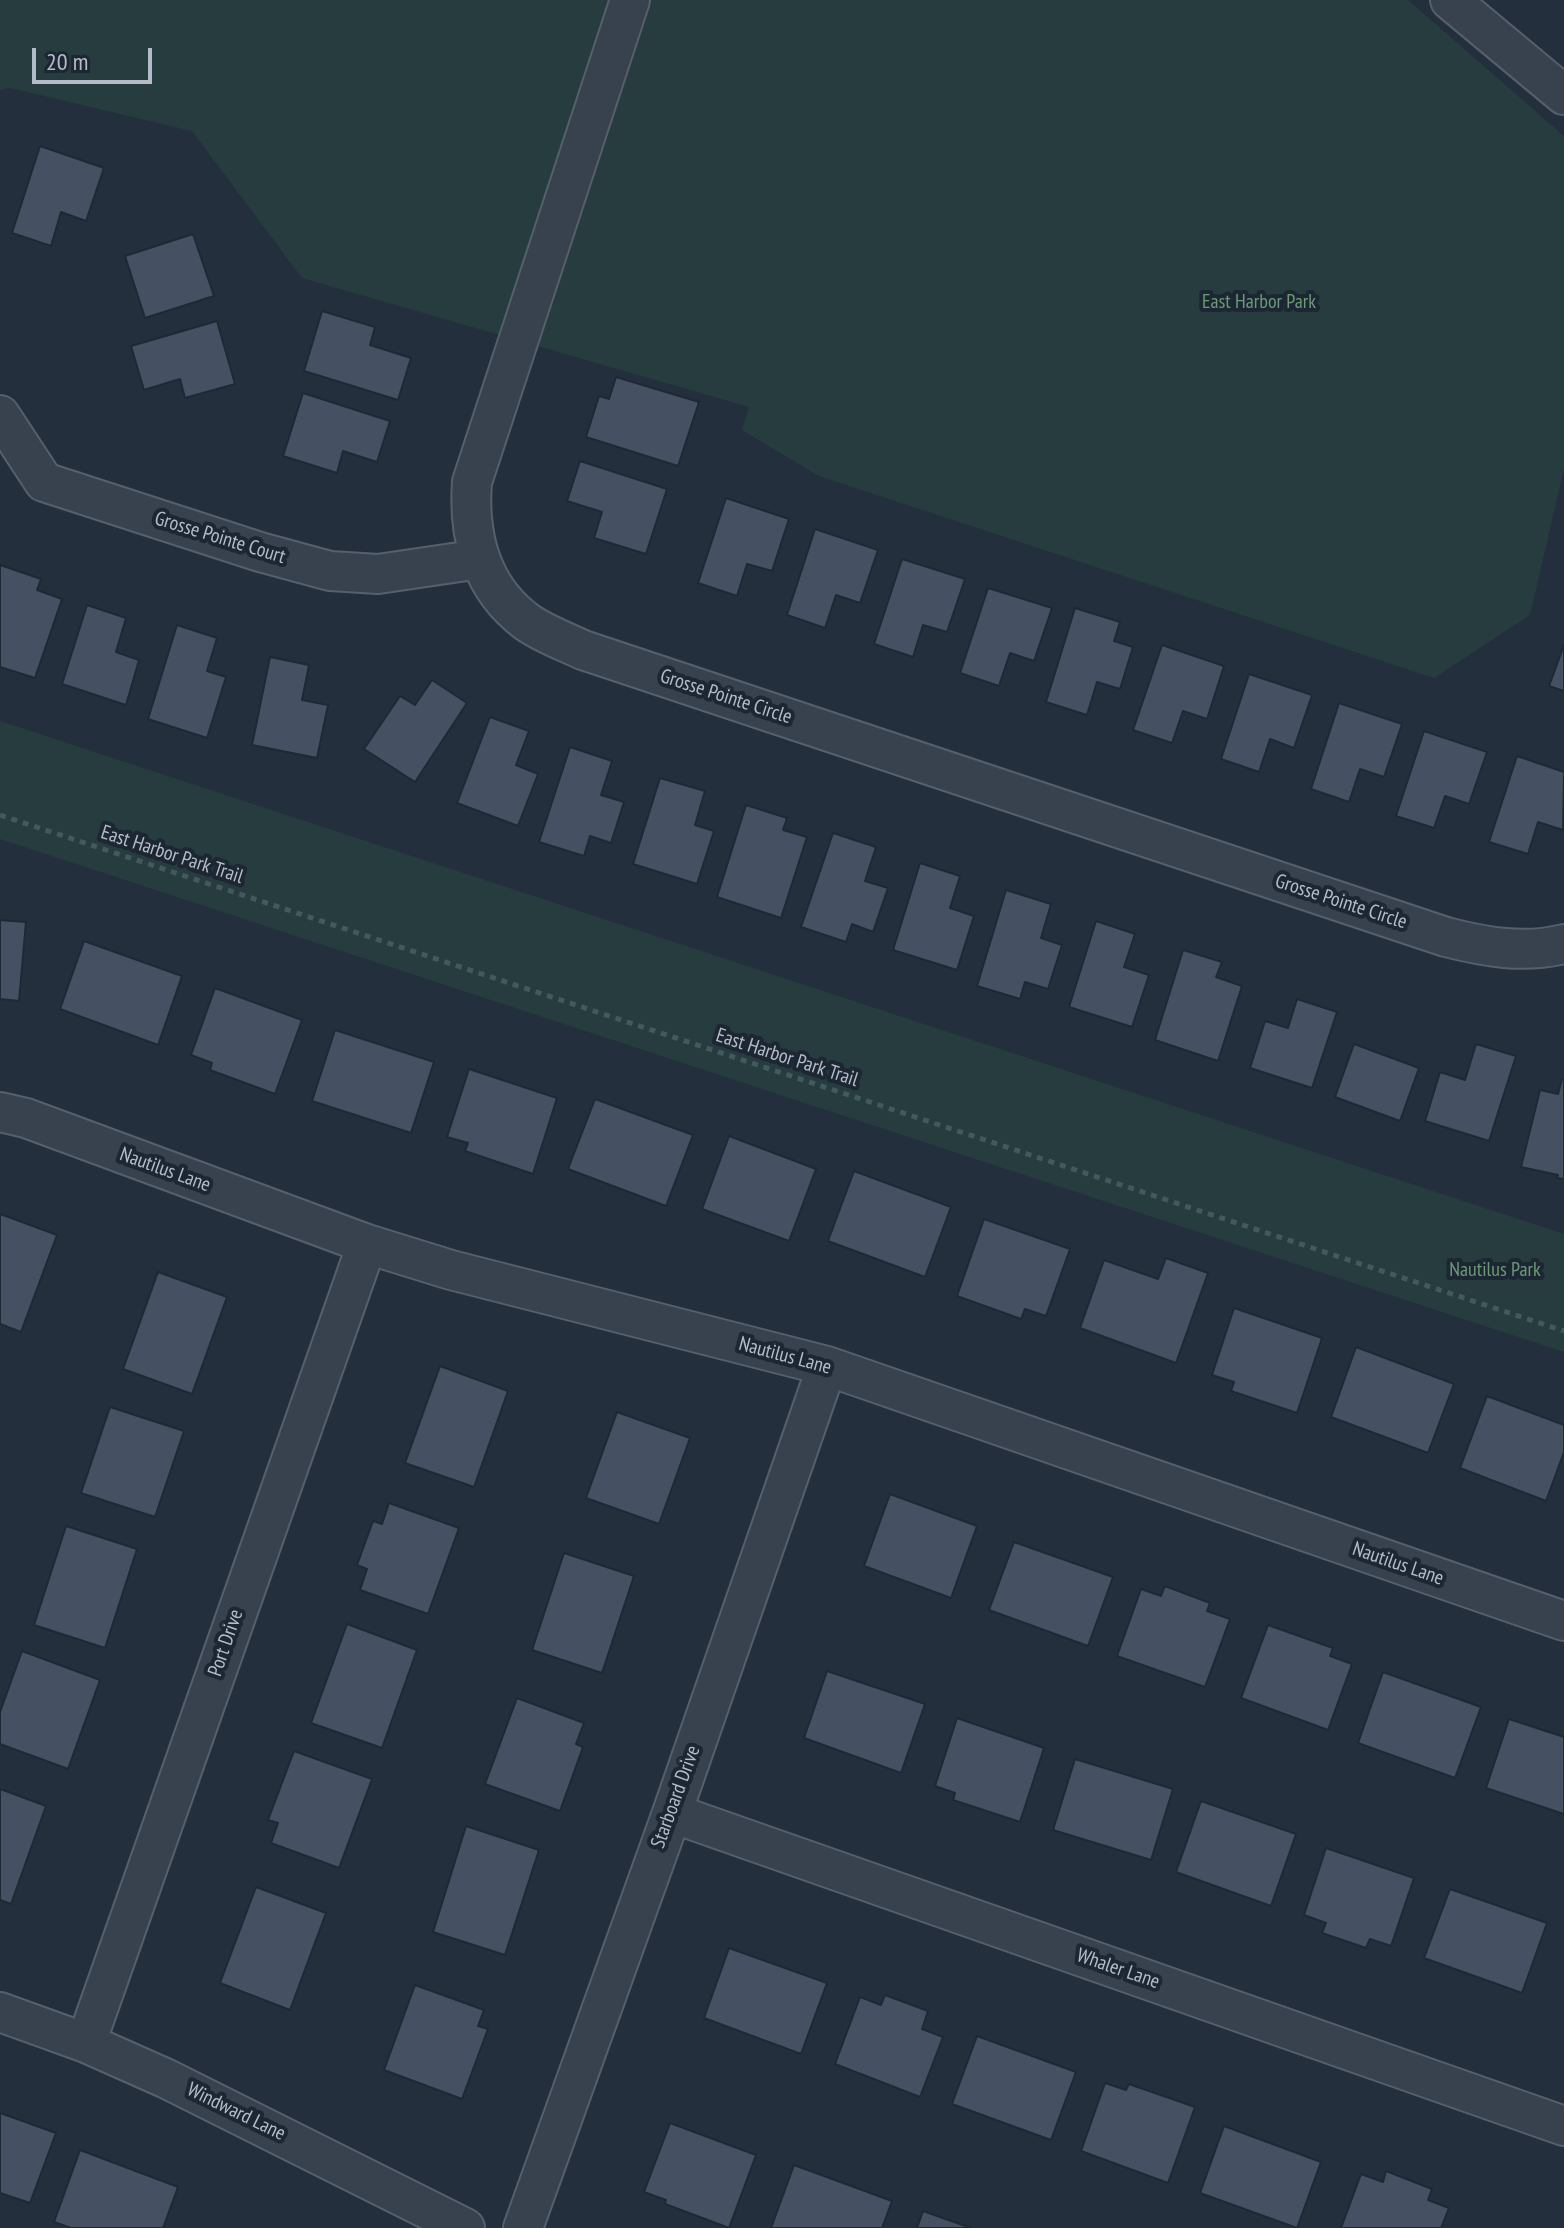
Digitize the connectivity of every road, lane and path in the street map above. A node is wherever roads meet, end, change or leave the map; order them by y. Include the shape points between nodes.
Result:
1 (630, 0) edge
2 (1450, 0) edge
3 (1564, 95) edge
4 (0, 415) edge
5 (480, 559) junction
6 (0, 815) edge
7 (1564, 944) edge
8 (0, 1112) edge
9 (367, 1244) junction
10 (1564, 1331) edge
11 (827, 1366) junction
12 (1564, 1621) edge
13 (672, 1813) junction
14 (0, 2012) edge
15 (86, 2043) junction
16 (1564, 2126) edge
17 (465, 2228) edge
18 (523, 2228) edge

1 - 5 street, Grosse Pointe Circle via 472,482 470,513
2 - 3 street
4 - 5 street, Grosse Pointe Court via 44,482 260,552 330,571 378,574
5 - 7 street, Grosse Pointe Circle via 503,599 526,621 583,650 1446,937 1492,948
6 - 10 path, East Harbor Park Trail
8 - 9 street, Nautilus Lane
9 - 11 street, Nautilus Lane
9 - 15 street, Port Drive
11 - 12 street, Nautilus Lane
11 - 13 street, Starboard Drive
13 - 16 street, Whaler Lane
13 - 18 street, Starboard Drive
14 - 15 street, Windward Lane
15 - 17 street, Windward Lane via 276,2131

